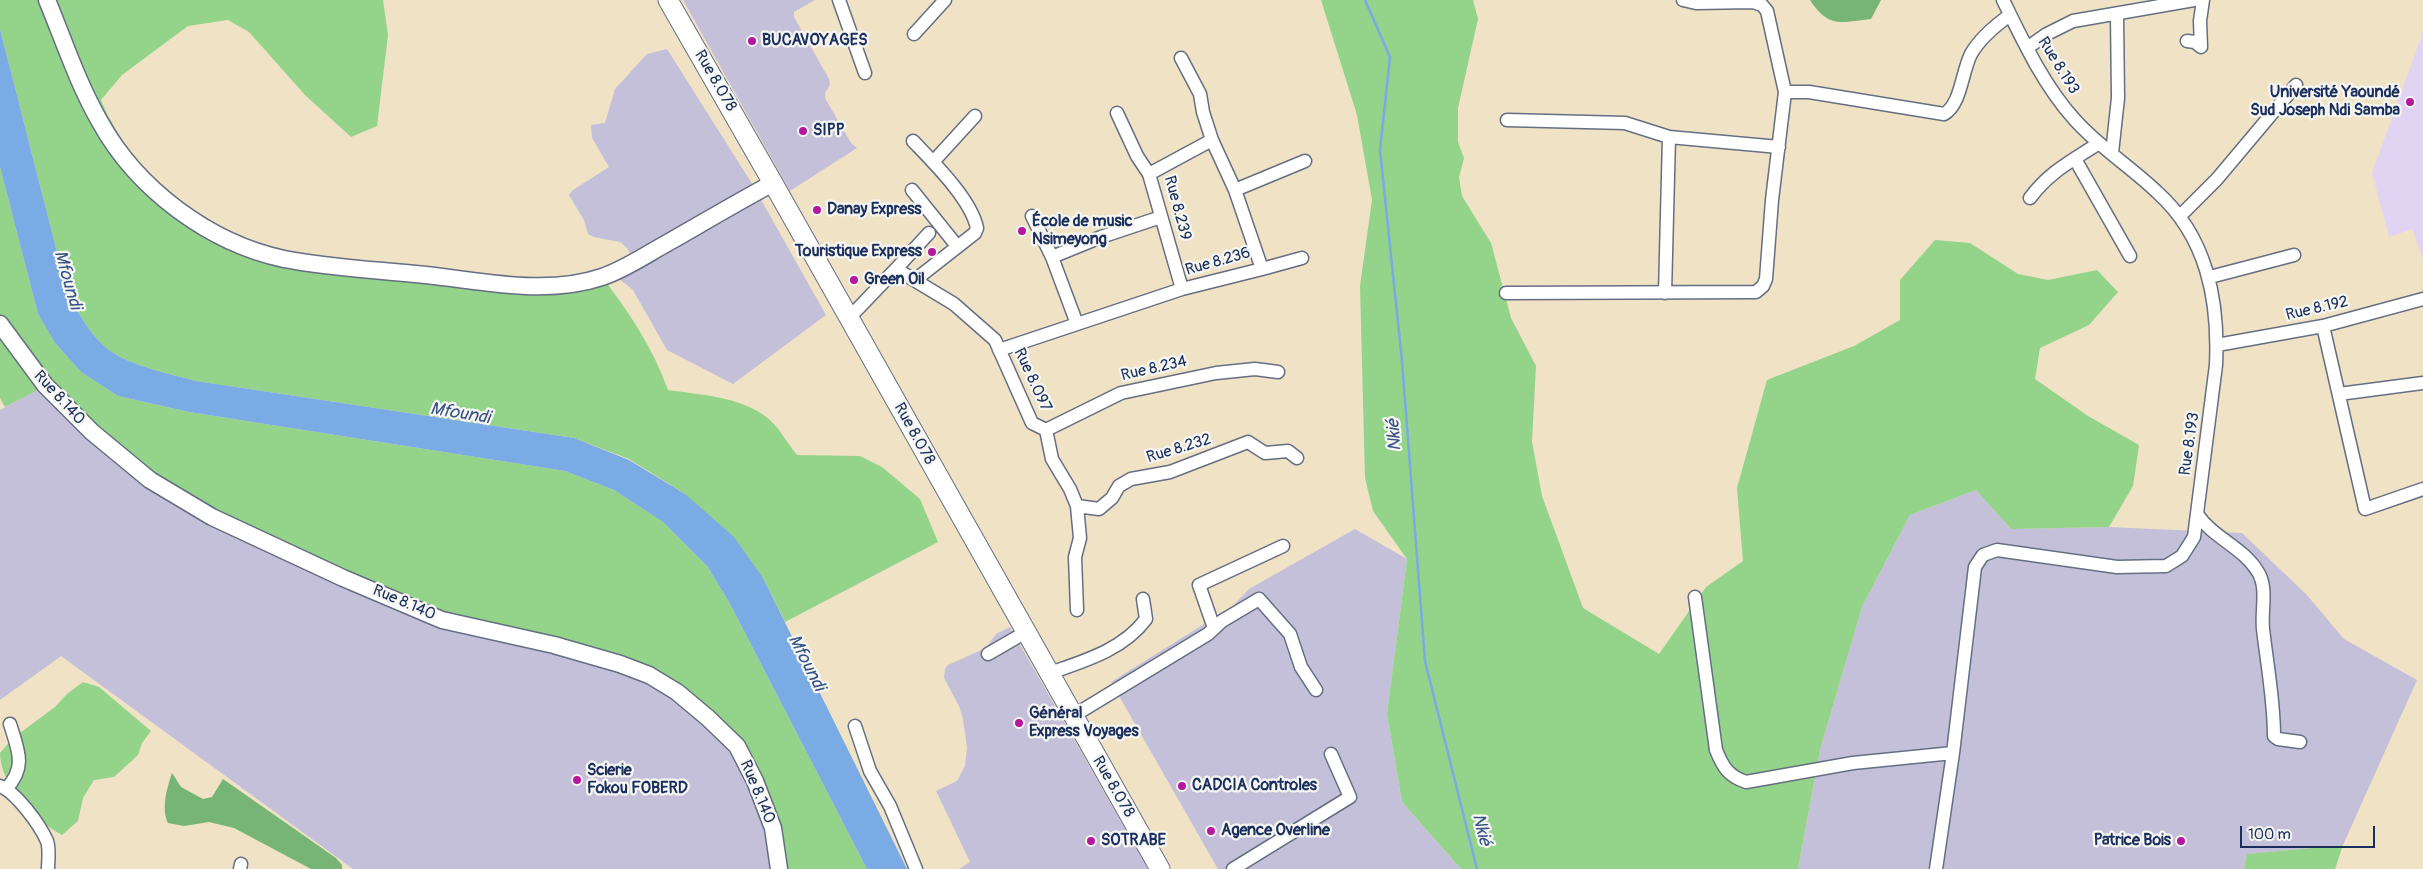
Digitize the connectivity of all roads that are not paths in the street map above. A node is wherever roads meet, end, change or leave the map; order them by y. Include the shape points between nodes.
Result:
1 (47, 0) edge
2 (668, 0) edge
3 (839, 0) edge
4 (945, 0) edge
5 (1683, 0) edge
6 (2003, 0) edge
7 (2194, 0) edge
8 (2202, 0) edge
9 (2117, 14) junction
10 (2010, 15) junction
11 (914, 34) dead end
12 (2187, 42) dead end
13 (2027, 48) junction
14 (1181, 58) dead end
15 (865, 73) dead end
16 (2296, 85) dead end
17 (1785, 92) junction
18 (1117, 113) dead end
19 (975, 116) dead end
20 (1507, 120) dead end
21 (1669, 137) junction
22 (1212, 140) junction
23 (912, 141) dead end
24 (2099, 143) junction
25 (1779, 146) junction
26 (2112, 153) junction
27 (2075, 159) junction
28 (1305, 161) dead end
29 (933, 162) junction
30 (1149, 174) junction
31 (773, 183) junction
32 (912, 190) dead end
33 (1236, 190) junction
34 (2030, 198) dead end
35 (1032, 216) dead end
36 (2180, 216) junction
37 (1161, 218) junction
38 (929, 233) dead end
39 (957, 246) junction
40 (2294, 255) dead end
41 (2130, 256) dead end
42 (1052, 257) junction
43 (1302, 258) dead end
44 (896, 269) junction
45 (1262, 269) junction
46 (2210, 277) junction
47 (914, 280) junction
48 (1182, 289) junction
49 (1506, 292) dead end
50 (1666, 293) junction
51 (2423, 299) edge
52 (849, 318) junction
53 (0, 324) edge
54 (1078, 324) junction
55 (2323, 326) junction
56 (2217, 345) junction
57 (999, 350) junction
58 (1278, 372) dead end
59 (2423, 383) edge
60 (2339, 394) junction
61 (1046, 430) junction
62 (1297, 458) dead end
63 (2423, 489) edge
64 (1077, 506) junction
65 (2196, 514) junction
66 (1283, 546) dead end
67 (1696, 597) dead end
68 (1143, 599) dead end
69 (1077, 610) dead end
70 (1214, 628) junction
71 (1026, 632) junction
72 (988, 654) dead end
73 (1050, 673) junction
74 (1316, 690) dead end
75 (1073, 716) junction
76 (10, 724) dead end
77 (855, 726) dead end
78 (2300, 742) dead end
79 (1953, 753) junction
80 (1331, 754) dead end
81 (3, 788) edge
82 (48, 869) edge
83 (779, 869) edge
84 (916, 869) edge
85 (1160, 869) edge
86 (1233, 869) edge
87 (1936, 869) edge

1 - 31 main road via 100,122 139,177 173,206 210,229 245,246 282,258 507,284 549,286 583,282 624,268
2 - 31 highway, Rue 8.078
3 - 15 street
4 - 11 street
5 - 17 street via 1762,5 1767,11
6 - 10 street, Rue 8.193
7 - 9 street
8 - 12 street via 2201,47 2195,42
9 - 13 street via 2073,21
9 - 26 street via 2118,98
10 - 13 street, Rue 8.193
10 - 17 street via 1989,32 1972,53 1954,104 1944,114 1809,92
13 - 24 street, Rue 8.193 via 2065,109
14 - 22 street, Rue 8.236 via 1200,94
16 - 36 street
17 - 25 street
18 - 30 street
19 - 29 street
20 - 21 street via 1625,123
21 - 25 street
21 - 50 street
22 - 30 street, Rue 8.239
22 - 33 street, Rue 8.236
23 - 29 street
24 - 26 street, Rue 8.193
24 - 27 street
25 - 50 street via 1763,286 1756,292
26 - 36 street, Rue 8.193
27 - 34 street via 2055,170
27 - 41 street
28 - 33 street
29 - 39 street via 963,200 976,223 975,233
30 - 37 street, Rue 8.239
31 - 52 highway, Rue 8.078
32 - 39 street
33 - 45 street, Rue 8.236
35 - 42 street
36 - 46 street, Rue 8.193 via 2201,252
37 - 42 street
37 - 48 street, Rue 8.239
38 - 44 street
39 - 47 street
40 - 46 street
42 - 54 street
43 - 45 street
44 - 47 street, Rue 8.097
44 - 52 street
45 - 48 street, Rue 8.236
46 - 56 street, Rue 8.193
47 - 57 street, Rue 8.097 via 954,304 976,322
48 - 54 street, Rue 8.236
49 - 50 street
51 - 55 street, Rue 8.192
52 - 71 highway, Rue 8.078
53 - 83 main road, Rue 8.140 via 45,385 92,432 150,480 212,517 442,620 554,645 620,664 649,675 677,692 736,746 755,781 773,828
54 - 57 street, Rue 8.236
55 - 56 street, Rue 8.192
55 - 60 street
56 - 65 street, Rue 8.193
57 - 61 street, Rue 8.097 via 1032,423
58 - 61 street, Rue 8.234 via 1255,369 1216,373 1120,393
59 - 60 street
60 - 63 street via 2365,509
61 - 64 street, Rue 8.097 via 1052,459
62 - 64 street, Rue 8.232 via 1288,451 1265,453 1248,442 1170,472 1130,480 1119,486 1112,498 1099,509
64 - 69 street, Rue 8.097 via 1080,538 1075,557
65 - 78 street via 2213,534 2236,549 2260,574 2274,736
65 - 79 street, Rue 8.193 via 2194,537 2182,556 2166,566 2117,567 1997,550 1983,555 1975,567
66 - 70 street via 1200,585
67 - 79 street via 1716,750 1723,767 1732,777 1746,782 1853,763
68 - 73 street via 1146,619 1133,635 1110,650
70 - 74 street via 1258,599 1290,634 1300,667
70 - 75 street
71 - 72 street
71 - 73 highway, Rue 8.078
73 - 75 highway, Rue 8.078
75 - 85 highway, Rue 8.078
76 - 81 street via 20,766 16,778
77 - 84 street via 870,771 890,806
79 - 87 street, Rue 8.193
80 - 86 street via 1350,797
81 - 82 street via 22,804 47,841

